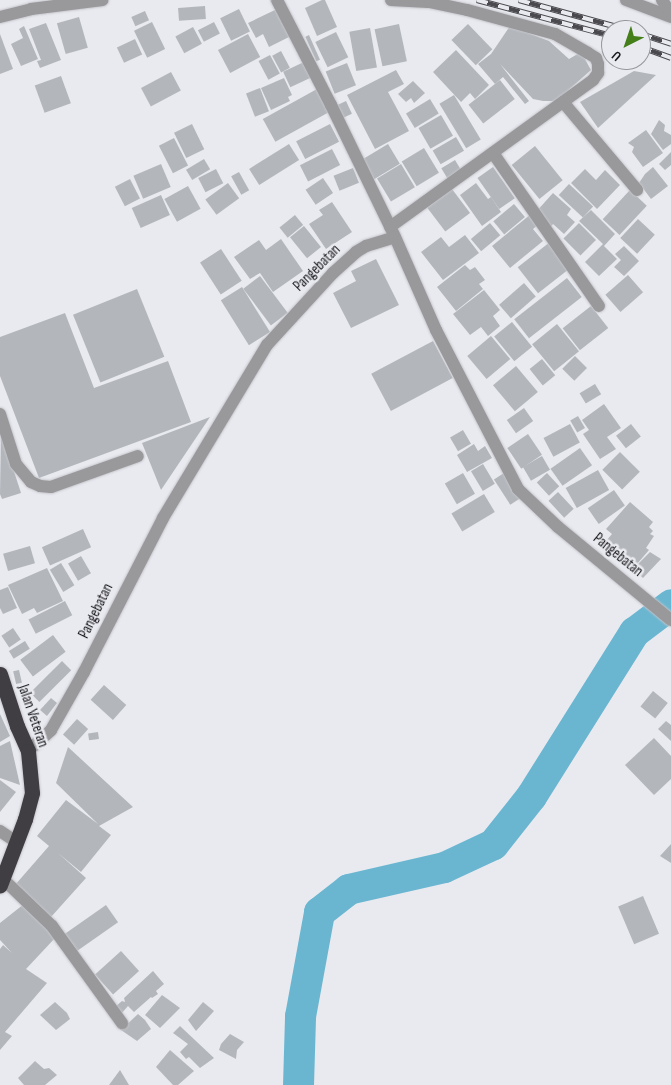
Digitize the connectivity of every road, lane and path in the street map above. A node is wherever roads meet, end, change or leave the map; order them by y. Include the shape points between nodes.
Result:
1 (102, 0) edge
2 (277, 0) edge
3 (392, 0) edge
4 (626, 0) edge
5 (662, 0) edge
6 (671, 16) edge
7 (0, 17) edge
8 (563, 102) junction
9 (493, 153) junction
10 (637, 190) dead end
11 (393, 232) junction
12 (599, 306) dead end
13 (0, 414) edge
14 (138, 456) dead end
15 (671, 620) edge
16 (0, 674) edge
17 (28, 751) junction
18 (0, 831) edge
19 (15, 841) junction
20 (1, 882) edge
21 (122, 1022) dead end

1 - 7 street via 32,9
2 - 11 street
3 - 8 street via 428,2 502,19 554,34 588,53 598,64 598,73
4 - 6 street
5 - 6 street
8 - 9 street
8 - 10 street
9 - 11 street
9 - 12 street
11 - 15 street, Pangebatan via 436,330 518,489 558,527
11 - 17 street, Pangebatan via 356,252 267,345 163,518 52,730
13 - 14 street via 16,464 31,482 40,486 50,487
16 - 17 highway, Jalan Veteran
17 - 19 highway, Jalan Veteran via 32,793
18 - 19 street
19 - 20 highway, Jalan Veteran
20 - 21 street via 52,926

